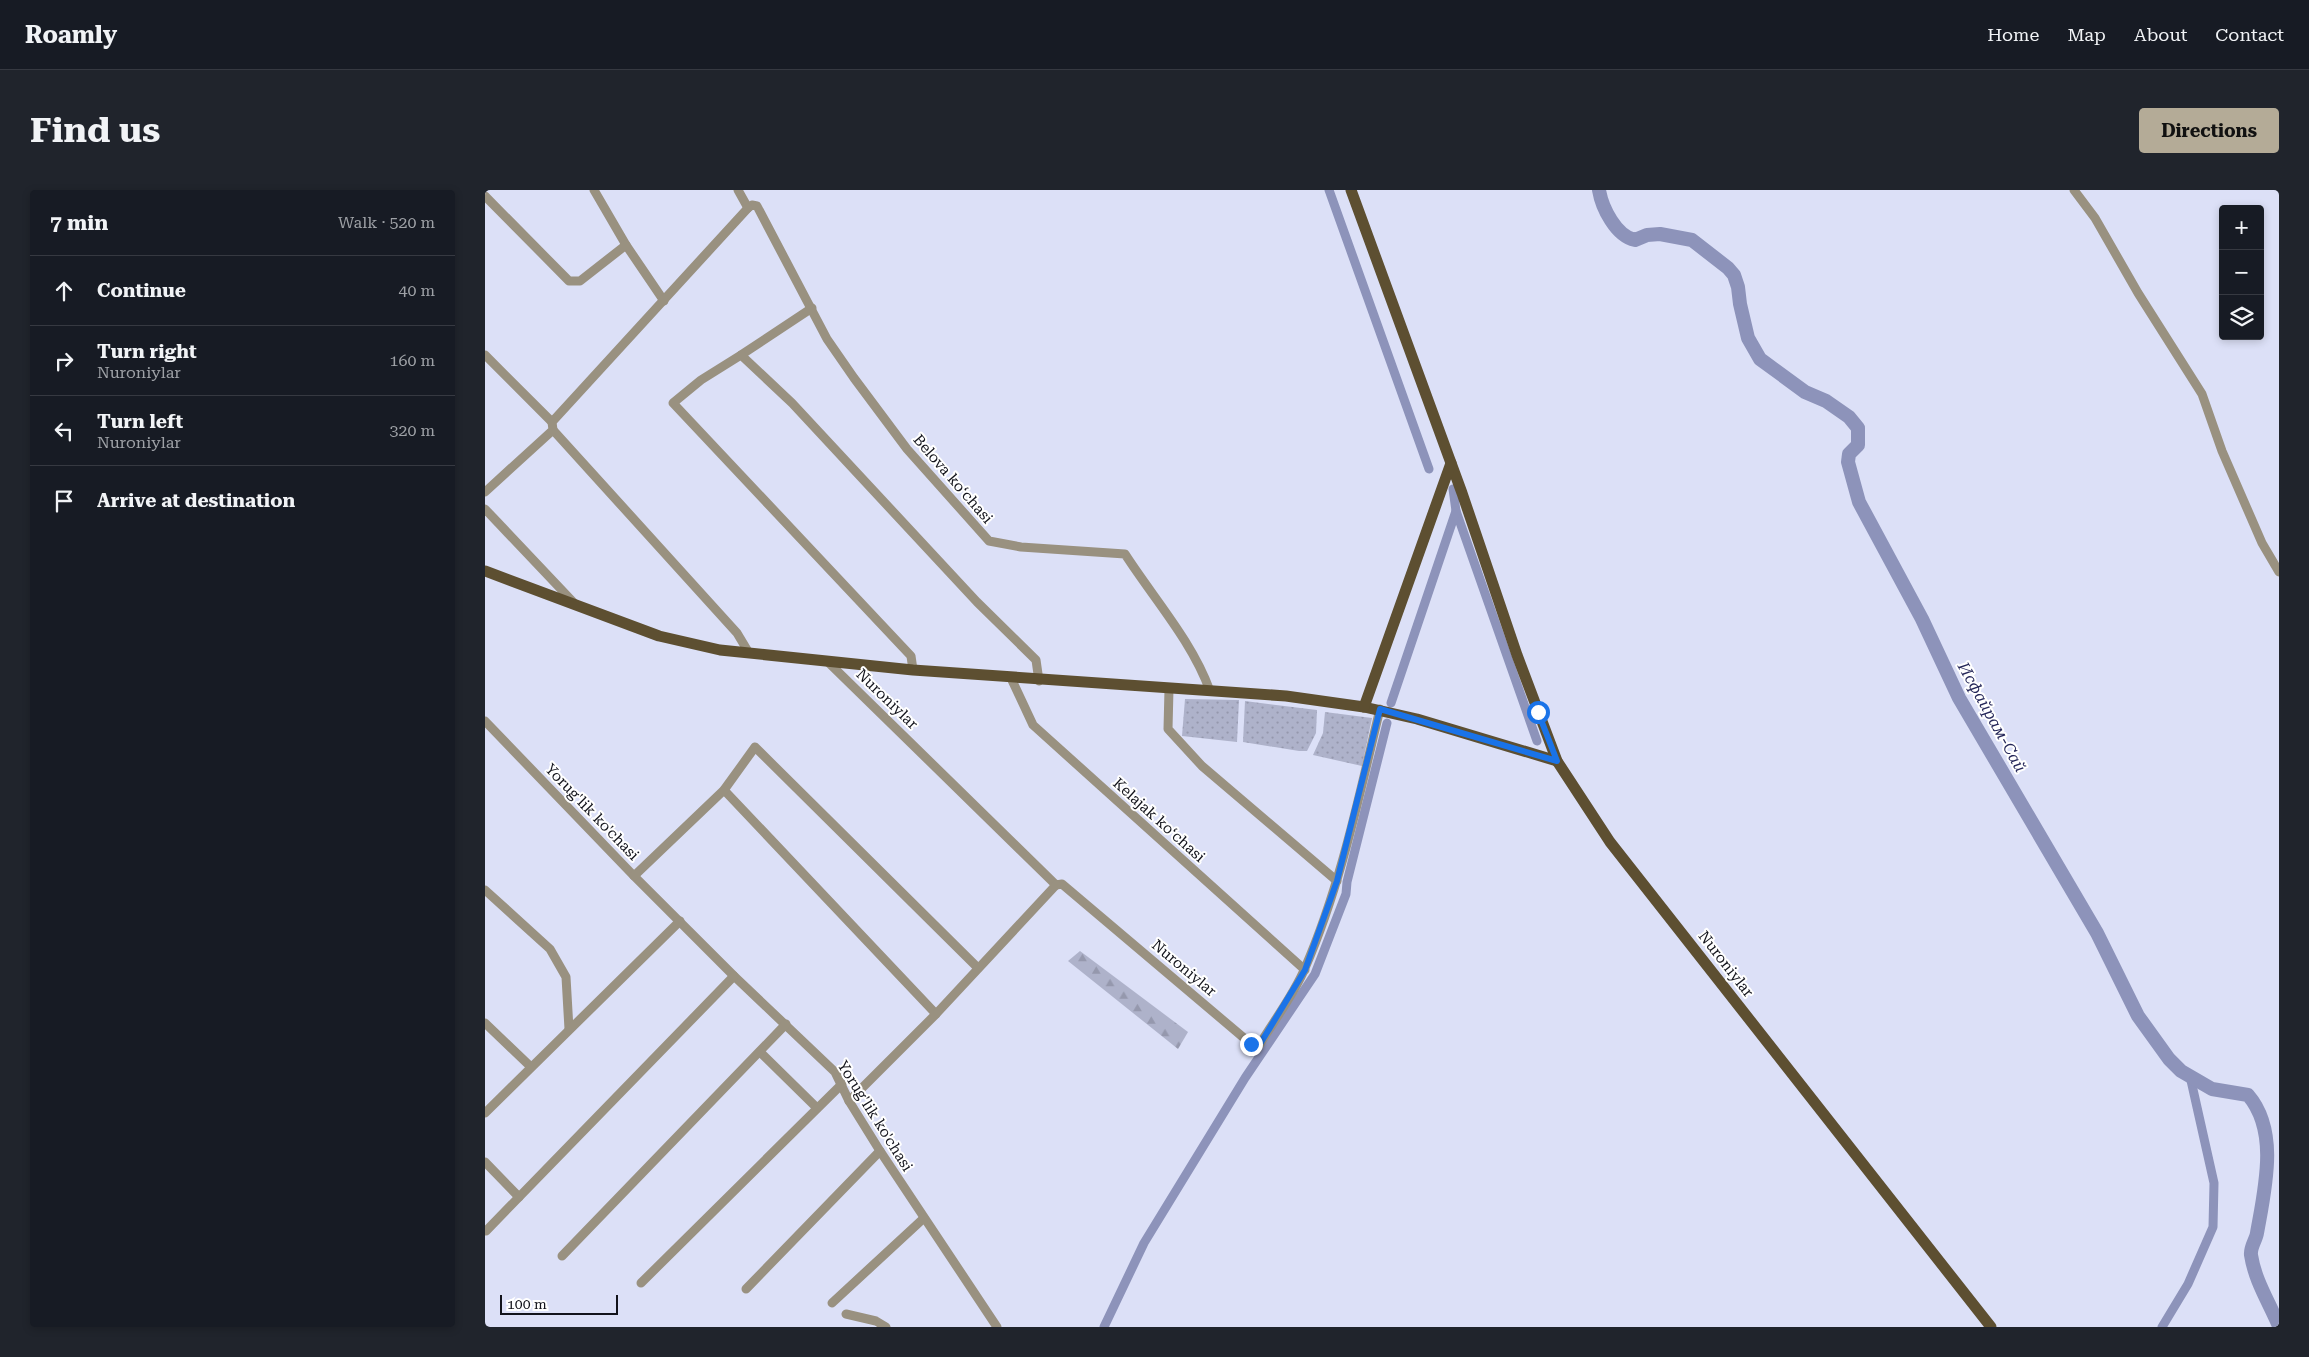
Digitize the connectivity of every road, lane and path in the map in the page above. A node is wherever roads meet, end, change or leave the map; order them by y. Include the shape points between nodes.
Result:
1 (594, 190) edge
2 (738, 190) edge
3 (1351, 190) edge
4 (2073, 190) edge
5 (485, 196) edge
6 (748, 208) junction
7 (626, 244) junction
8 (664, 301) junction
9 (812, 308) junction
10 (485, 355) edge
11 (741, 355) junction
12 (552, 426) junction
13 (1451, 462) junction
14 (485, 492) edge
15 (485, 509) edge
16 (485, 571) edge
17 (2279, 572) edge
18 (575, 604) junction
19 (749, 653) junction
20 (828, 662) junction
21 (913, 670) junction
22 (1011, 678) junction
23 (1039, 680) junction
24 (1169, 689) junction
25 (1210, 692) junction
26 (1364, 706) junction
27 (1380, 709) junction
28 (485, 721) edge
29 (1557, 761) junction
30 (724, 790) junction
31 (634, 876) junction
32 (1337, 881) junction
33 (1056, 885) junction
34 (488, 894) edge
35 (485, 904) edge
36 (680, 921) junction
37 (978, 968) junction
38 (1305, 970) junction
39 (734, 976) junction
40 (936, 1014) junction
41 (485, 1023) edge
42 (786, 1024) junction
43 (569, 1029) junction
44 (760, 1052) junction
45 (531, 1067) junction
46 (842, 1084) junction
47 (849, 1101) junction
48 (817, 1108) junction
49 (485, 1113) edge
50 (880, 1150) junction
51 (485, 1162) edge
52 (519, 1197) junction
53 (924, 1218) junction
54 (486, 1231) edge
55 (562, 1256) dead end
56 (641, 1283) dead end
57 (746, 1289) dead end
58 (832, 1303) dead end
59 (846, 1314) dead end
60 (886, 1327) edge
61 (997, 1327) edge
62 (1991, 1327) edge

1 - 7 street
2 - 6 street, Belova koʻchasi
3 - 13 main road
4 - 17 street via 2095,218 2201,394 2262,543
5 - 7 street via 569,281 580,281
6 - 8 street
6 - 9 street, Belova koʻchasi via 757,206
7 - 8 street
8 - 12 street
9 - 11 street
9 - 25 street, Belova koʻchasi via 827,339 907,449 989,542 1125,554 1203,671
10 - 12 street
11 - 21 street via 701,380 673,403 911,656
11 - 23 street via 792,403 977,602 1036,660
12 - 14 street
12 - 19 street via 737,633
13 - 26 main road
13 - 29 main road
15 - 18 street
16 - 18 main road, Nuroniylar
18 - 19 main road, Nuroniylar via 659,636
19 - 20 main road, Nuroniylar
20 - 21 main road, Nuroniylar
20 - 33 street, Nuroniylar
21 - 22 main road, Nuroniylar
22 - 23 main road, Nuroniylar
22 - 38 street, Kelajak koʻchasi via 1033,724
23 - 24 main road, Nuroniylar
24 - 25 main road, Nuroniylar
24 - 32 street via 1168,730 1202,766
25 - 26 main road, Nuroniylar via 1286,696
26 - 27 main road, Nuroniylar
27 - 29 main road, Nuroniylar
27 - 32 street, Nuroniylar
28 - 31 street, Yorug'lik ko'chasi
29 - 62 main road, Nuroniylar via 1610,842
30 - 31 street
30 - 37 street via 755,747
30 - 40 street
31 - 36 street, Yorug'lik ko'chasi
32 - 38 street, Nuroniylar
33 - 37 street
33 - 38 street, Nuroniylar via 1062,884 1257,1049
34 - 35 street
34 - 43 street via 550,949 567,977
36 - 39 street, Yorug'lik ko'chasi
36 - 43 street
37 - 40 street
39 - 42 street, Yorug'lik ko'chasi
39 - 52 street
40 - 47 street
41 - 45 street
42 - 44 street
42 - 46 street, Yorug'lik ko'chasi via 835,1072
43 - 45 street
44 - 48 street
44 - 55 street
45 - 49 street
46 - 47 street, Yorug'lik ko'chasi
46 - 48 street
47 - 50 street, Yorug'lik ko'chasi
48 - 56 street
50 - 53 street, Yorug'lik ko'chasi
50 - 57 street
51 - 52 street
52 - 54 street
53 - 58 street
53 - 61 street, Yorug'lik ko'chasi
59 - 60 street via 876,1321

